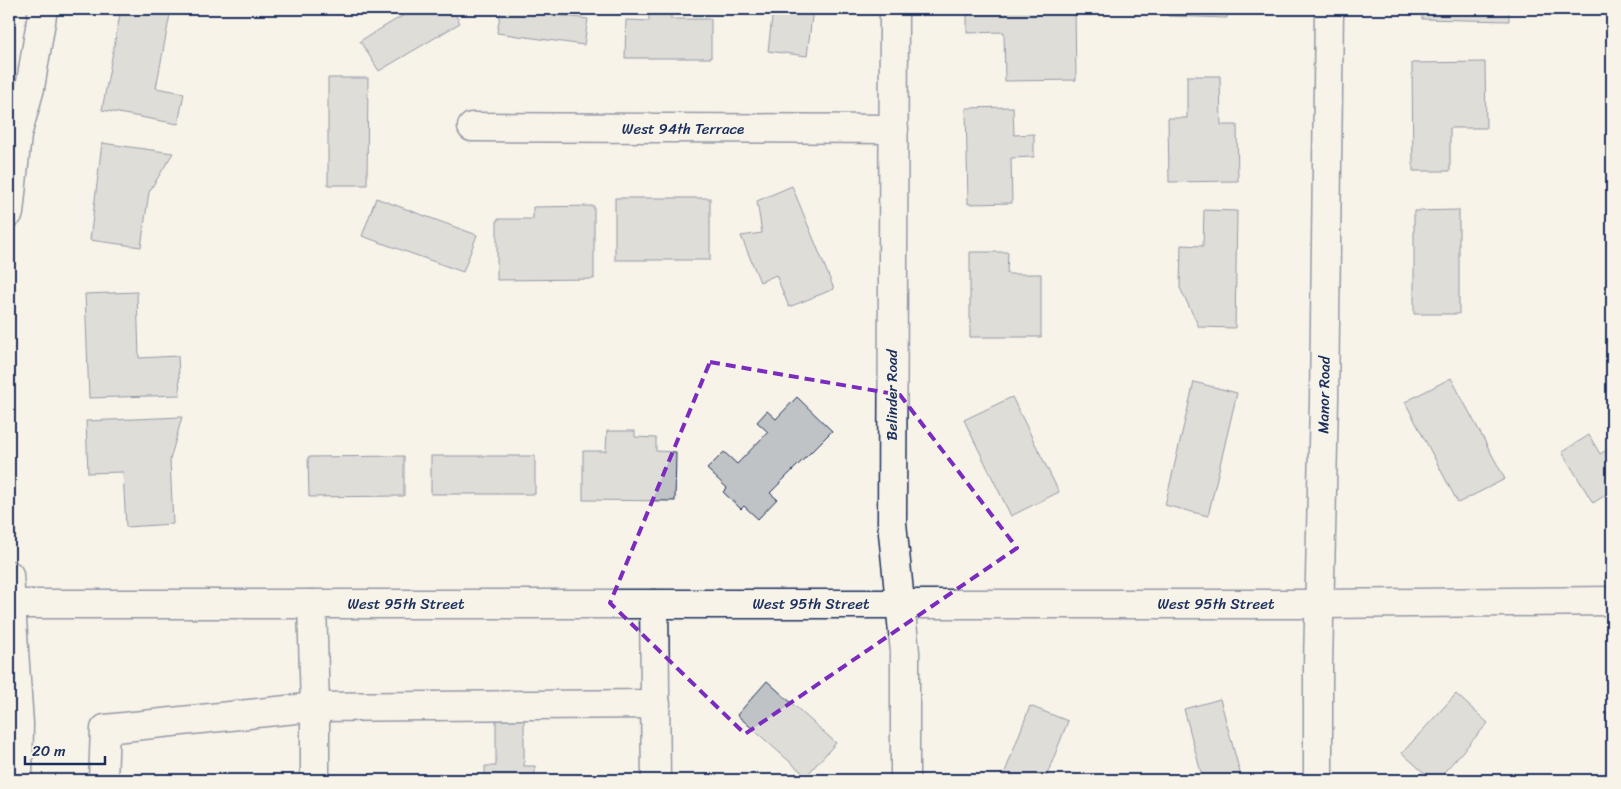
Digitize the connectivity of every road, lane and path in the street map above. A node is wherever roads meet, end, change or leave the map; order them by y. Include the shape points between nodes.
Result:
1 (43, 9) edge
2 (894, 9) edge
3 (1329, 9) edge
4 (472, 127) dead end
5 (894, 129) junction
6 (10, 184) edge
7 (9, 213) edge
8 (9, 575) edge
9 (1612, 601) edge
10 (9, 604) edge
11 (312, 604) junction
12 (654, 604) junction
13 (901, 604) junction
14 (1320, 604) junction
15 (656, 704) junction
16 (315, 707) junction
17 (18, 780) edge
18 (103, 780) edge
19 (315, 780) edge
20 (656, 780) edge
21 (905, 780) edge
22 (1318, 780) edge

1 - 6 street
2 - 5 street, Belinder Road
3 - 14 street, Manor Road
4 - 5 street, West 94th Terrace
5 - 13 street, Belinder Road via 892,523
6 - 7 street
8 - 10 street
9 - 14 street, West 95th Street
10 - 11 street, West 95th Street
10 - 17 street via 19,724
11 - 12 street, West 95th Street
11 - 16 street
12 - 13 street, West 95th Street
12 - 15 street
13 - 14 street, West 95th Street
13 - 21 street, Belinder Road via 905,652
14 - 22 street, Manor Road
15 - 16 street
15 - 20 street
16 - 18 street via 105,729
16 - 19 street

